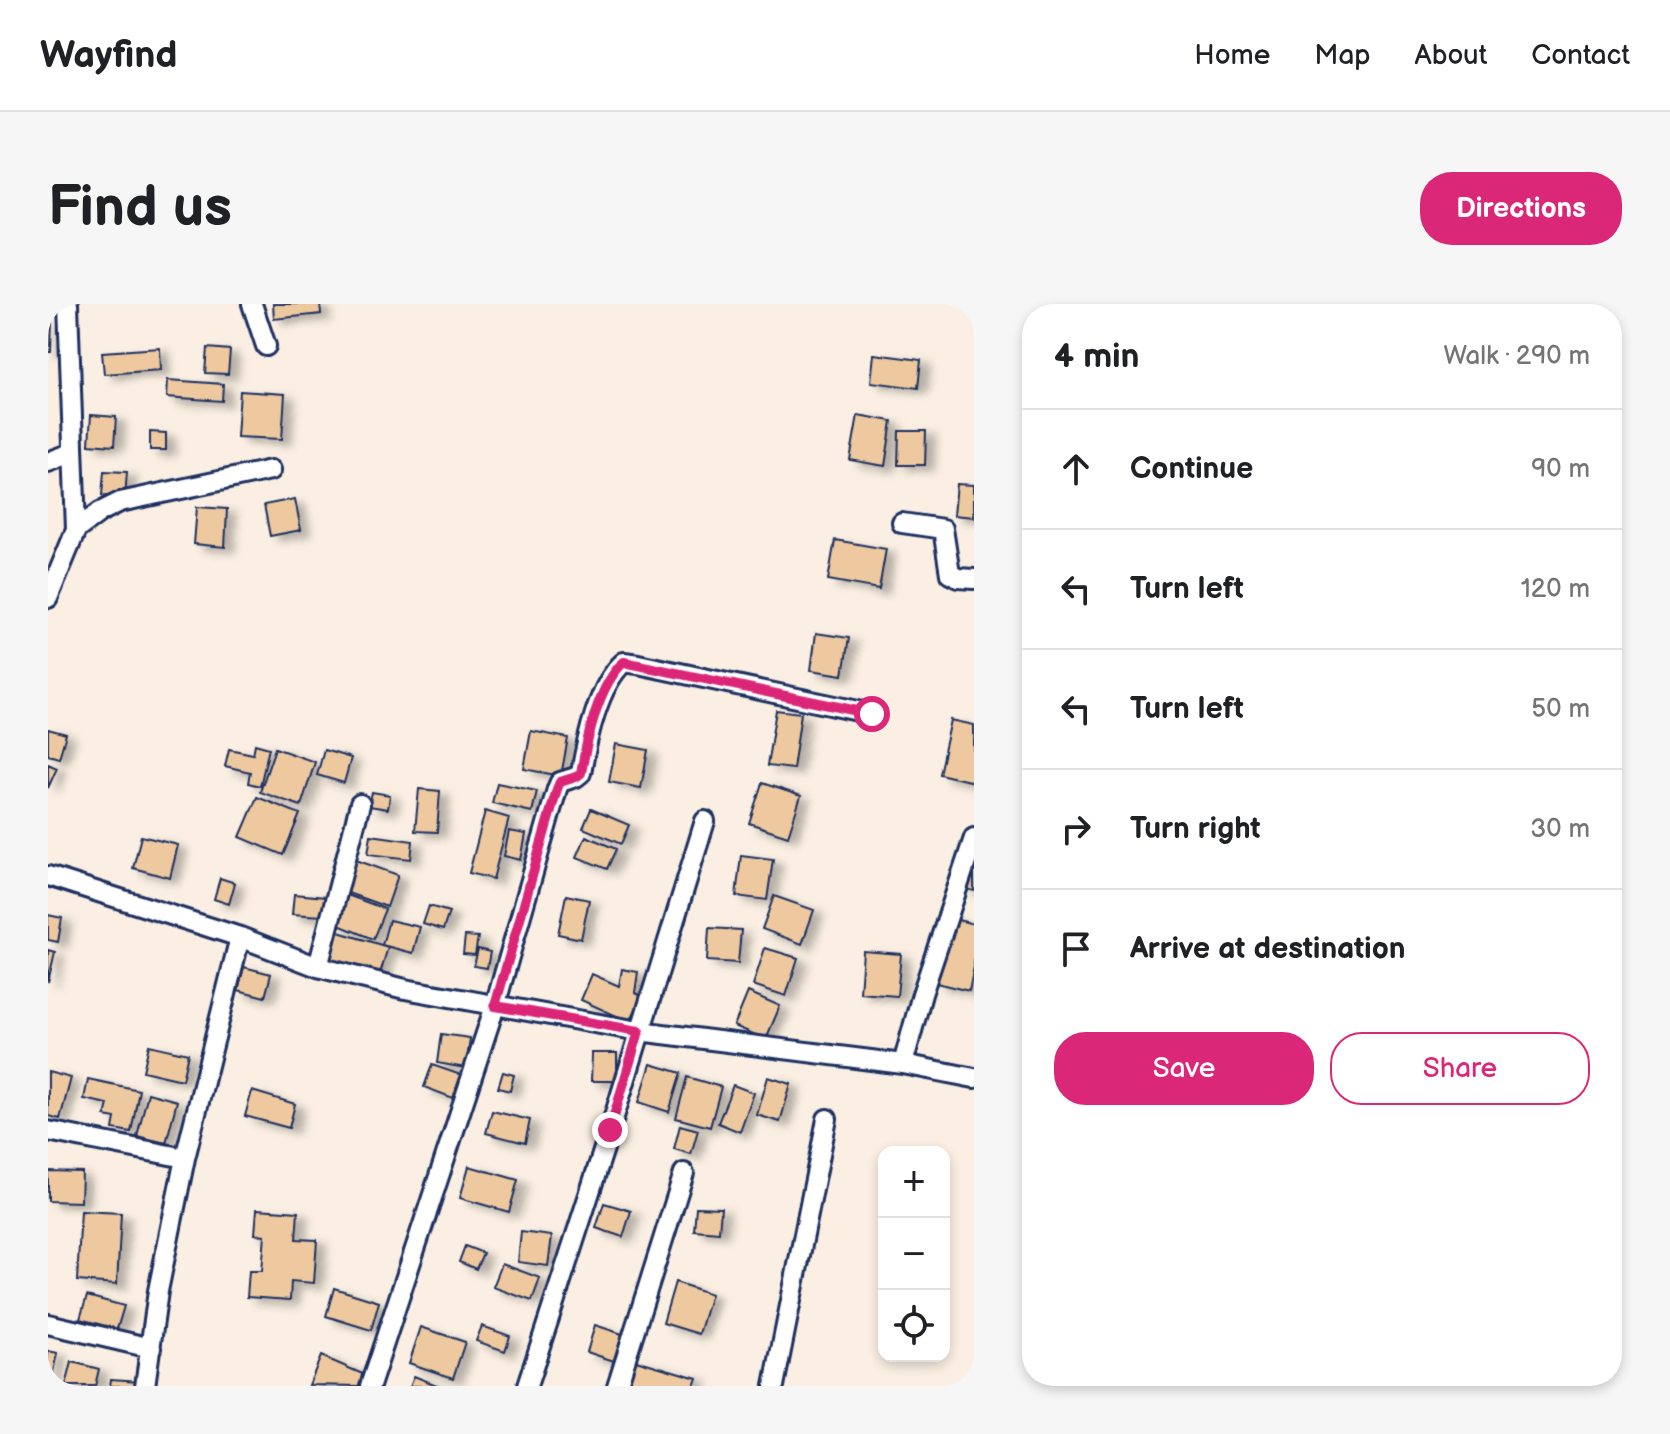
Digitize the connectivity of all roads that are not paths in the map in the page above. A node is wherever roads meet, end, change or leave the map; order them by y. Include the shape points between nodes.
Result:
1 (68, 304) edge
2 (252, 304) edge
3 (266, 346) dead end
4 (72, 453) junction
5 (48, 462) edge
6 (271, 470) dead end
7 (902, 523) dead end
8 (76, 530) junction
9 (974, 579) edge
10 (48, 598) edge
11 (872, 714) dead end
12 (360, 804) dead end
13 (705, 821) dead end
14 (974, 838) edge
15 (48, 876) edge
16 (240, 937) junction
17 (318, 967) junction
18 (495, 1006) junction
19 (639, 1031) junction
20 (903, 1064) junction
21 (974, 1078) edge
22 (827, 1119) dead end
23 (48, 1131) edge
24 (185, 1158) junction
25 (684, 1173) dead end
26 (48, 1324) edge
27 (151, 1348) junction
28 (145, 1386) edge
29 (370, 1386) edge
30 (527, 1386) edge
31 (617, 1386) edge
32 (774, 1386) edge

1 - 4 street
2 - 3 street
4 - 5 street
4 - 8 street
6 - 8 street via 120,502
7 - 9 street via 943,529 950,574
8 - 10 street
11 - 18 street via 624,662 604,687 581,773 560,782 557,789
12 - 17 street
13 - 19 street
14 - 20 street
15 - 16 street
16 - 17 street
16 - 24 street
17 - 18 street
18 - 19 street
18 - 29 street
19 - 20 street
19 - 30 street
20 - 21 street
22 - 32 street
23 - 24 street
24 - 27 street
25 - 31 street
26 - 27 street
27 - 28 street

